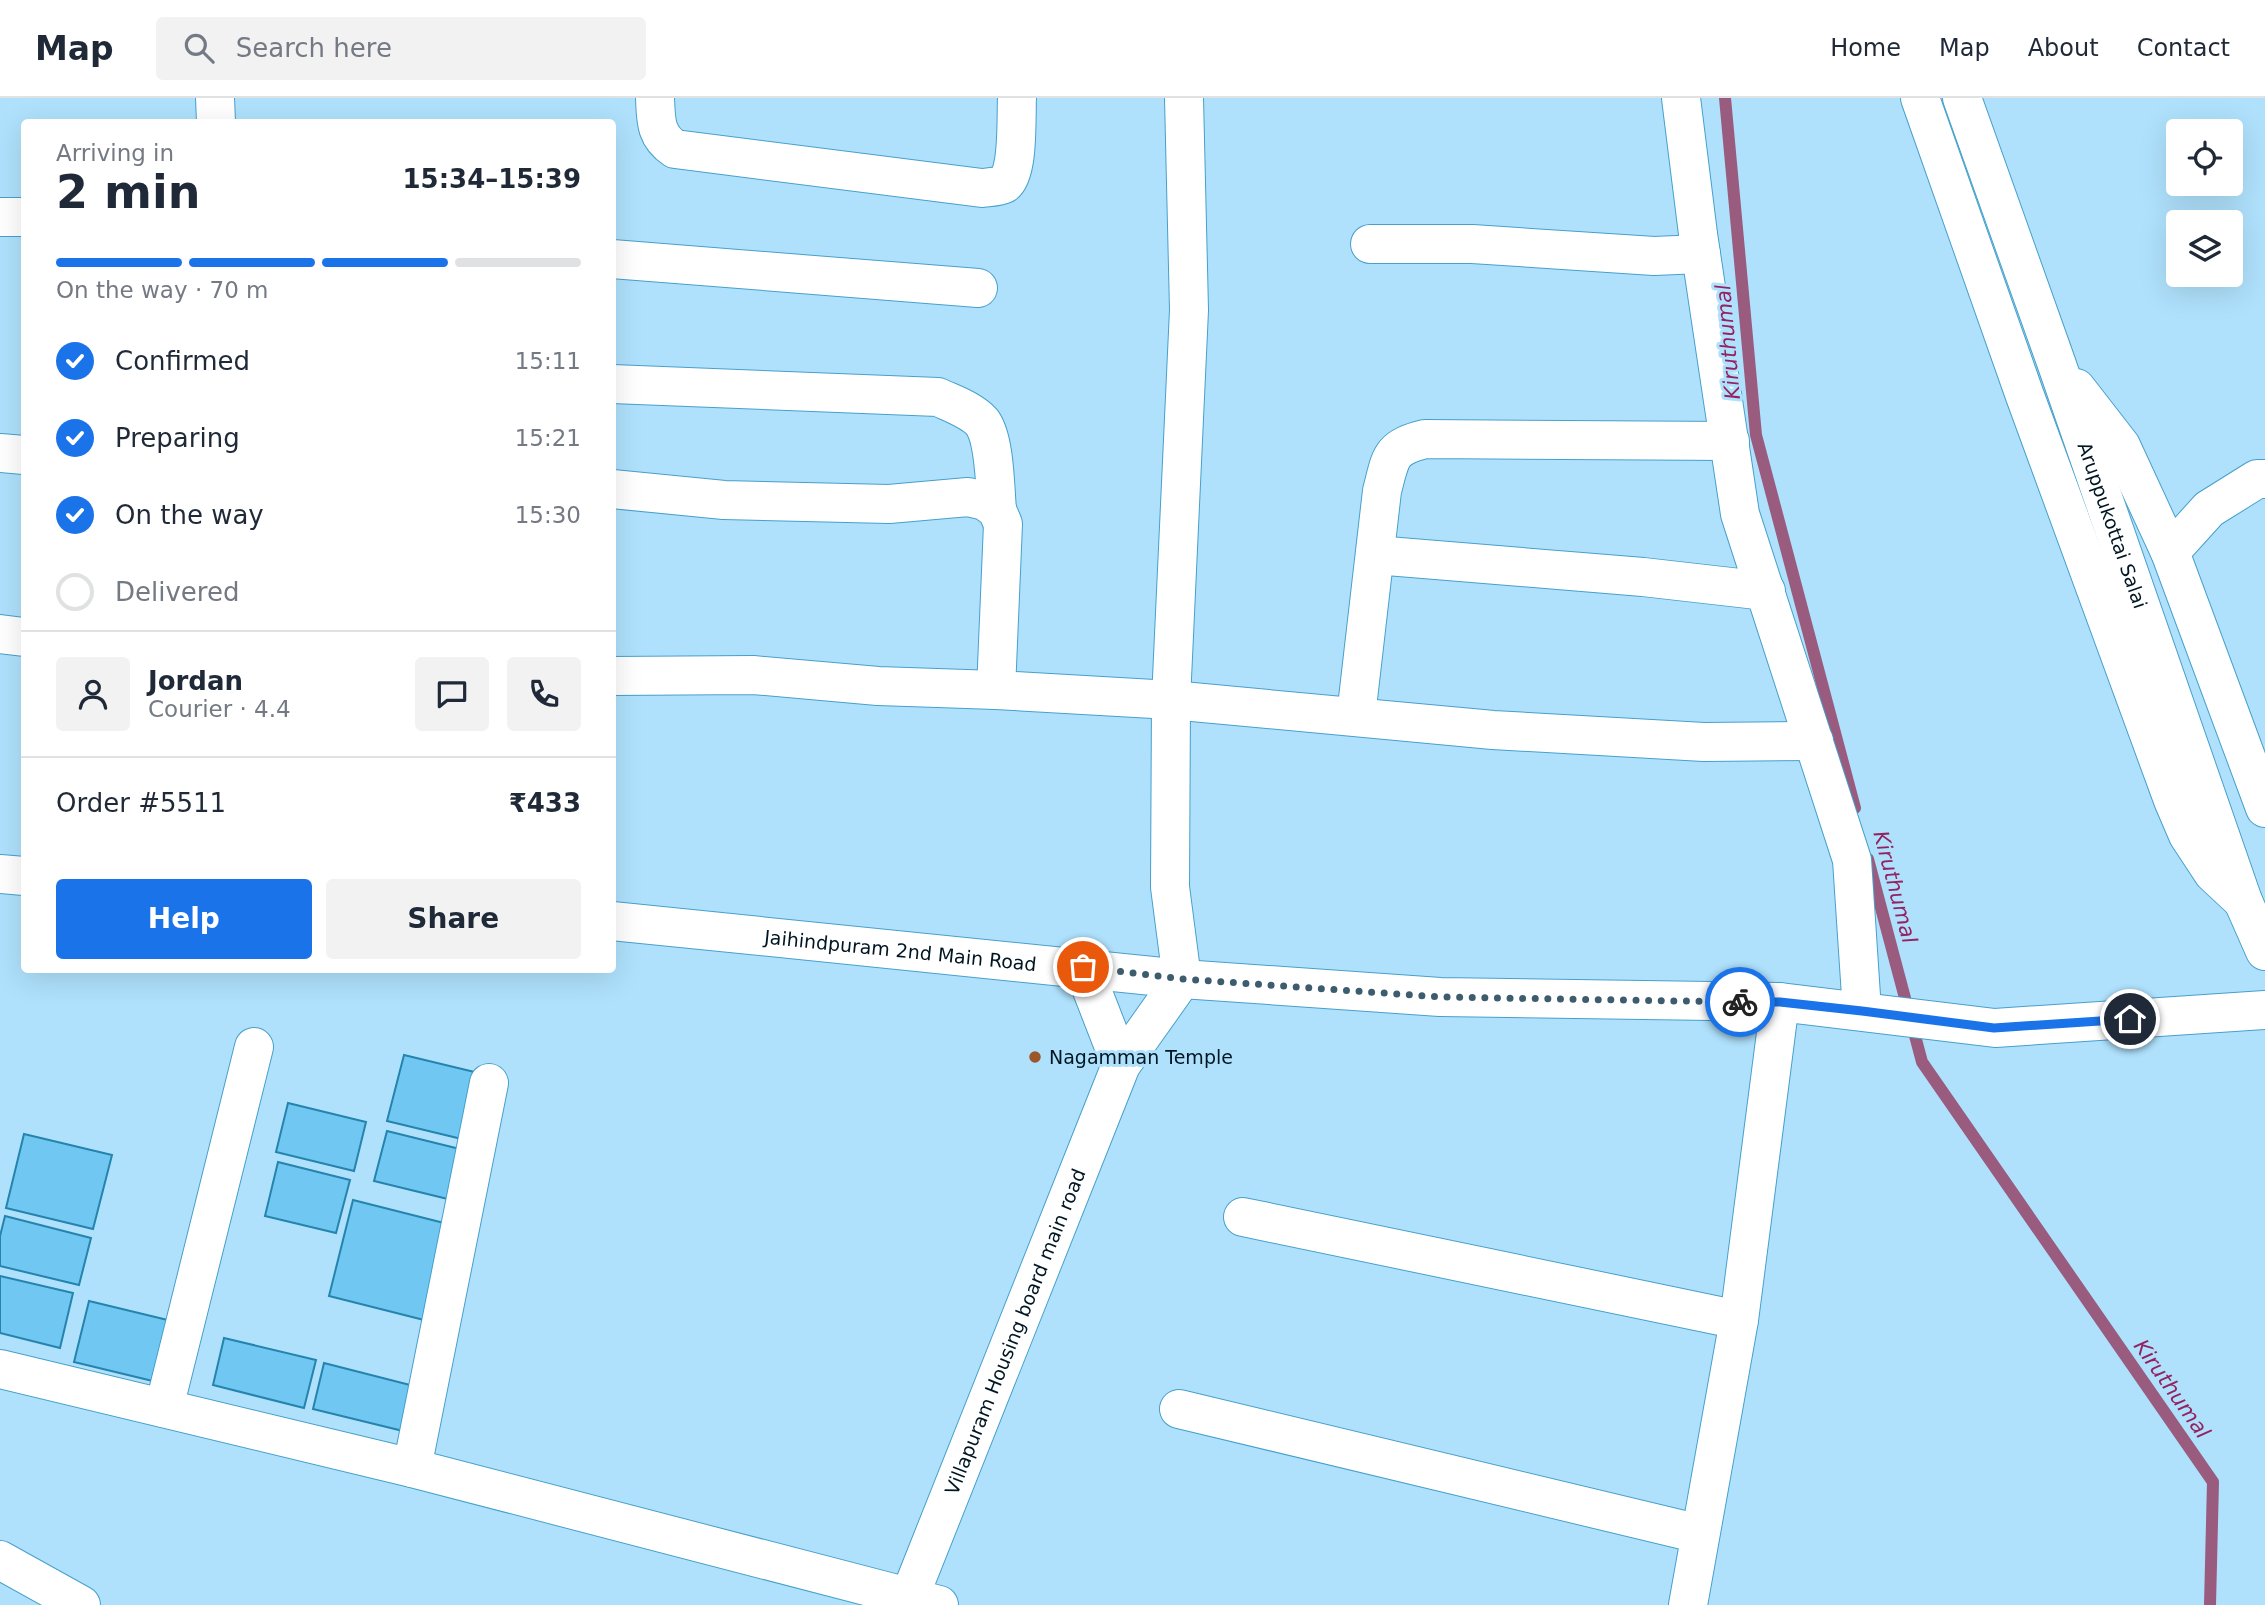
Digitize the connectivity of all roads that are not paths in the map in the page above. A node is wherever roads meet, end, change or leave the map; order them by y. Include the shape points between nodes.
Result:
1 (215, 98) edge
2 (655, 98) edge
3 (1017, 98) edge
4 (1184, 98) edge
5 (1681, 98) edge
6 (1920, 98) edge
7 (1962, 98) edge
8 (216, 119) edge
9 (0, 217) edge
10 (21, 217) edge
11 (1370, 244) dead end
12 (1701, 254) junction
13 (616, 259) edge
14 (978, 288) dead end
15 (2056, 362) junction
16 (616, 384) edge
17 (1730, 441) junction
18 (0, 453) edge
19 (21, 455) edge
20 (2265, 479) edge
21 (616, 489) edge
22 (997, 510) junction
23 (2170, 552) junction
24 (1375, 555) junction
25 (1766, 592) junction
26 (616, 676) edge
27 (996, 690) junction
28 (1171, 700) junction
29 (1356, 716) junction
30 (1814, 741) junction
31 (2265, 808) edge
32 (0, 874) edge
33 (21, 876) edge
34 (2243, 901) junction
35 (616, 921) edge
36 (2265, 951) edge
37 (1083, 967) junction
38 (1182, 979) junction
39 (1780, 1002) junction
40 (2265, 1010) edge
41 (1862, 1011) junction
42 (254, 1047) dead end
43 (1121, 1065) junction
44 (488, 1083) dead end
45 (1243, 1217) dead end
46 (1739, 1320) junction
47 (0, 1368) edge
48 (164, 1408) junction
49 (1179, 1409) dead end
50 (412, 1468) junction
51 (1700, 1534) junction
52 (0, 1560) edge
53 (915, 1603) edge
54 (81, 1605) edge
55 (1688, 1605) edge

1 - 8 street
2 - 3 street via 662,141 675,149 982,188 1004,184 1010,177
4 - 28 street via 1189,310
5 - 12 street
6 - 34 street via 2173,800 2188,835 2213,873
7 - 15 street, Aruppukottai Salai
9 - 10 street
11 - 12 street
12 - 17 street
13 - 14 street
15 - 23 street via 2120,446
15 - 34 street, Aruppukottai Salai
16 - 22 street via 938,397 983,423 992,448
17 - 24 street via 1425,439 1404,444 1391,458 1382,491
17 - 25 street via 1740,514
18 - 19 street
20 - 23 street via 2257,479 2209,509
21 - 22 street via 724,500 889,504 968,497 985,500
22 - 27 street via 1003,524
23 - 31 street
24 - 25 street
24 - 29 street
25 - 30 street
26 - 27 street via 753,675
27 - 28 street
28 - 29 street
28 - 38 street via 1170,887
29 - 30 street via 1493,730 1704,742
30 - 41 street via 1852,860
32 - 33 street
34 - 36 street, Aruppukottai Salai
35 - 37 street, Jaihindpuram 2nd Main Road
37 - 38 street, Jaihindpuram 2nd Main Road
37 - 43 street
38 - 39 street, Jaihindpuram 2nd Main Road via 1440,997
38 - 43 street, Villapuram Housing board main road
39 - 41 street, Jaihindpuram 2nd Main Road
39 - 46 street
40 - 41 street, Jaihindpuram 2nd Main Road via 1994,1028
42 - 48 street
43 - 53 street, Villapuram Housing board main road
44 - 50 street
45 - 46 street
46 - 51 street
47 - 48 street
48 - 50 street
49 - 51 street
50 - 53 street
51 - 55 street
52 - 54 street

